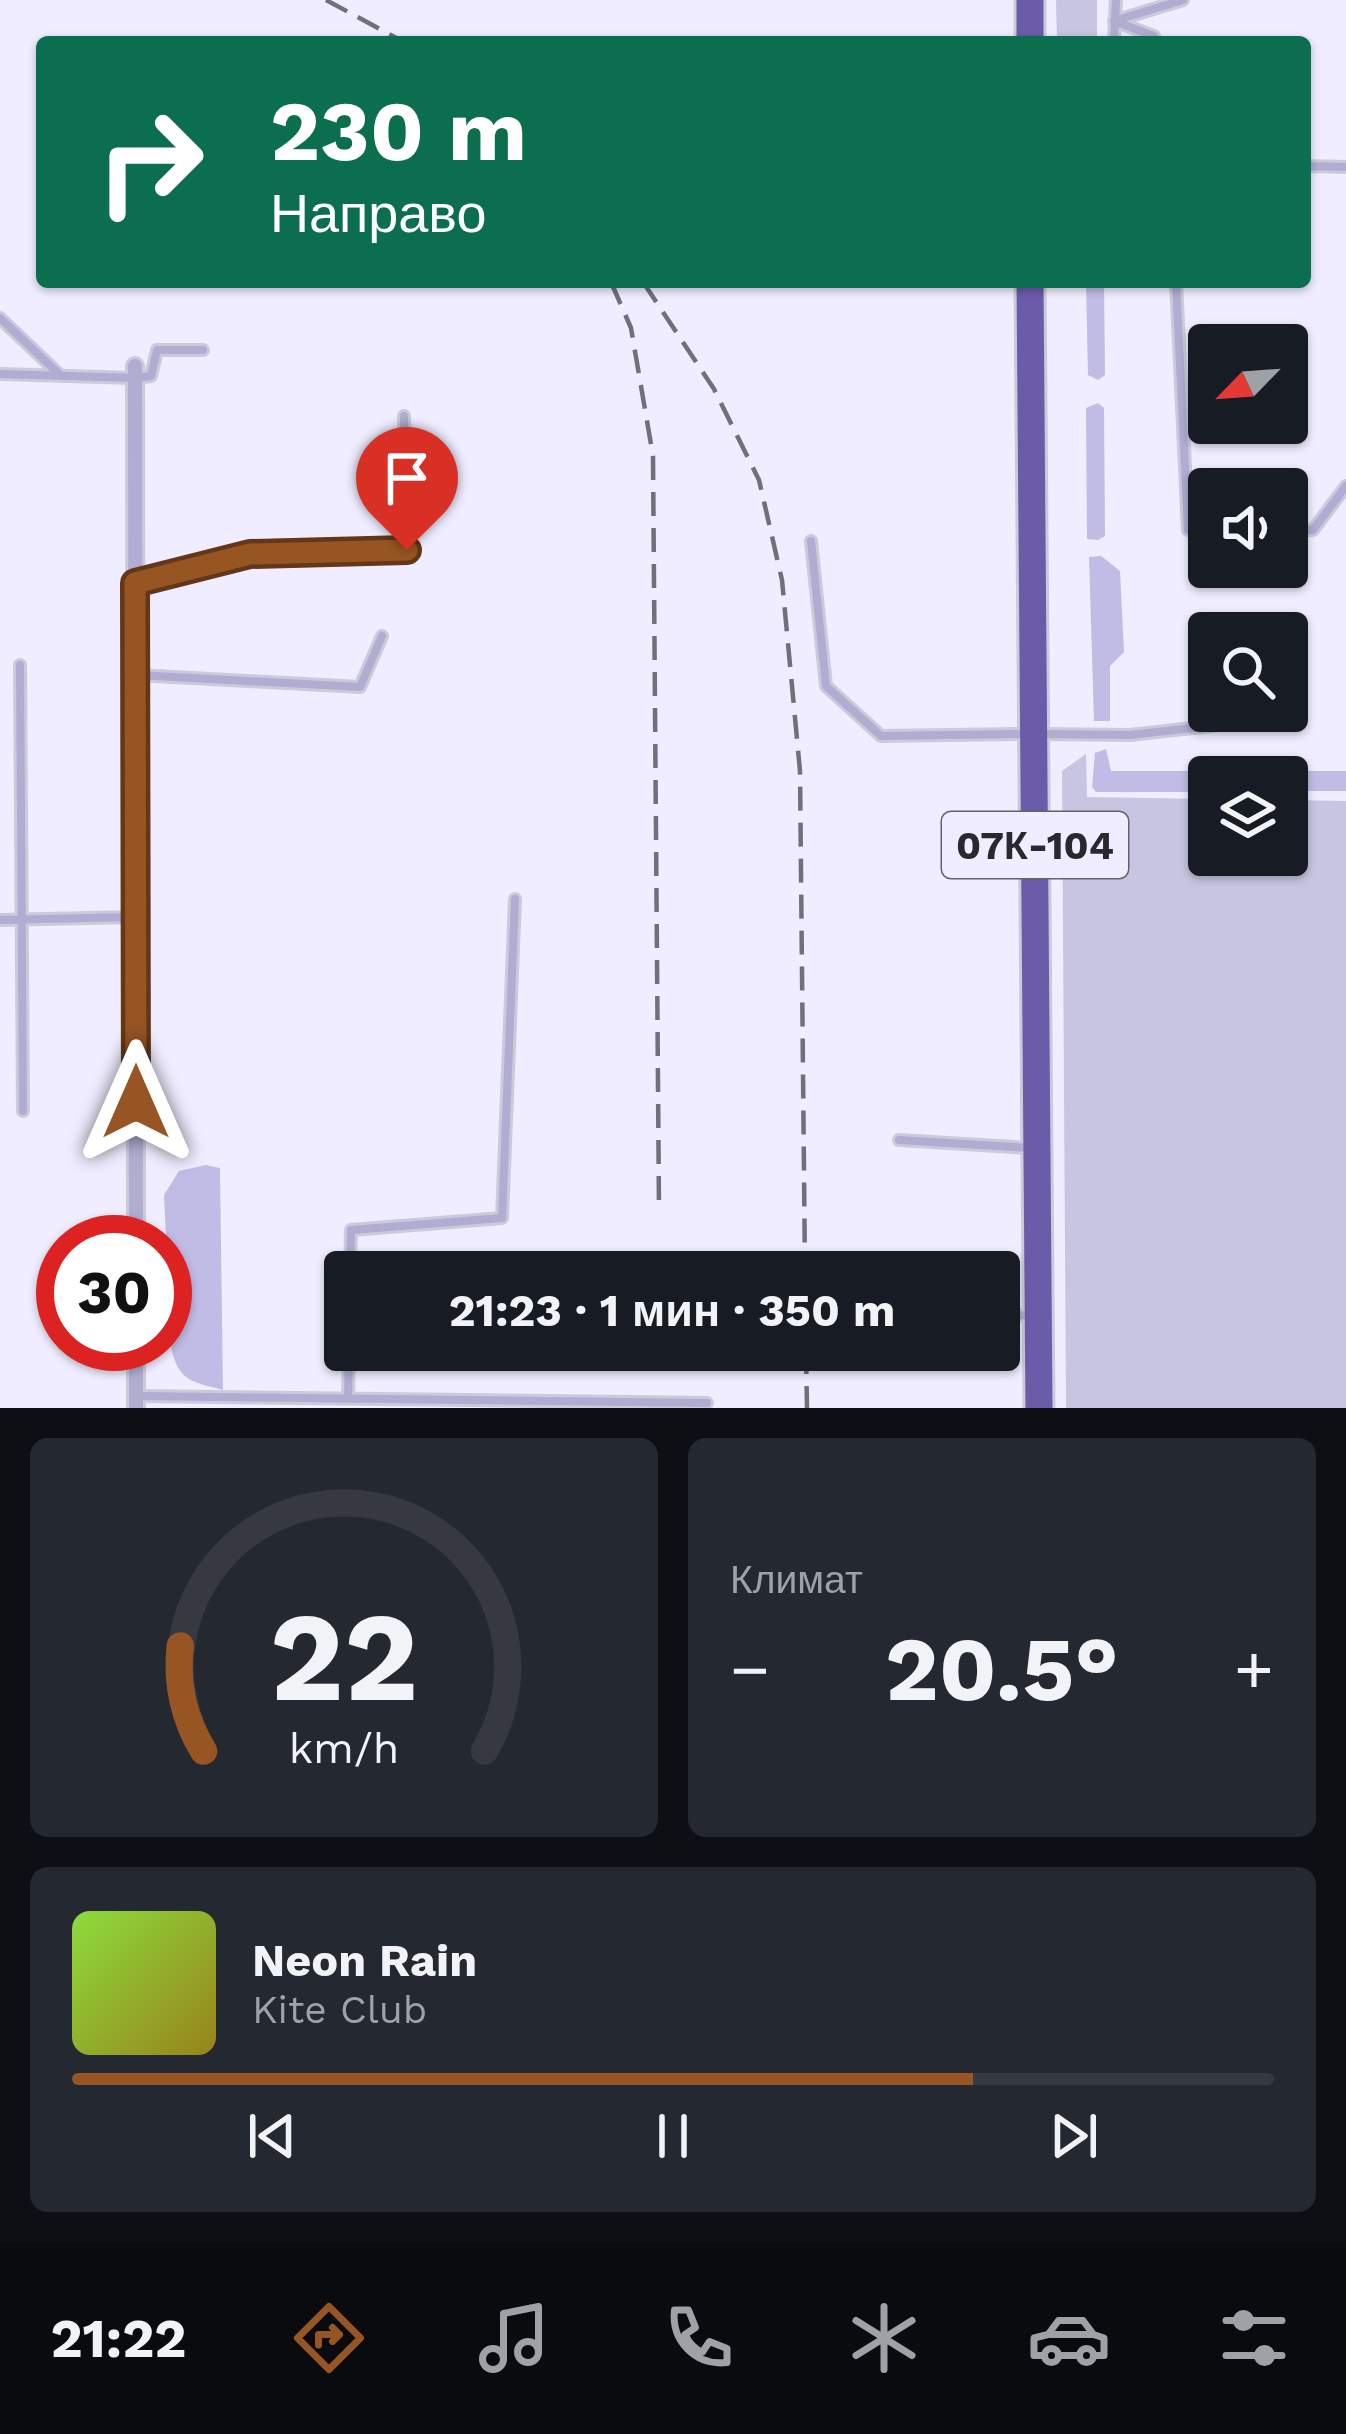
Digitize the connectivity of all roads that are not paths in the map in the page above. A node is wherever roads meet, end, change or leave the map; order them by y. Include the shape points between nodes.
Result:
1 (1030, 0) edge
2 (1116, 0) edge
3 (1183, 0) edge
4 (1114, 21) junction
5 (1030, 36) edge
6 (1114, 36) edge
7 (1154, 36) edge
8 (1311, 166) edge
9 (1346, 167) edge
10 (1030, 288) edge
11 (1176, 288) edge
12 (0, 318) edge
13 (203, 350) dead end
14 (135, 372) junction
15 (0, 374) edge
16 (61, 376) junction
17 (404, 416) dead end
18 (1346, 486) edge
19 (1188, 530) edge
20 (1308, 530) edge
21 (811, 541) dead end
22 (135, 583) junction
23 (382, 636) dead end
24 (20, 665) dead end
25 (135, 675) junction
26 (1188, 729) edge
27 (1034, 734) junction
28 (515, 898) dead end
29 (136, 916) junction
30 (0, 920) edge
31 (20, 920) junction
32 (23, 1111) dead end
33 (899, 1140) dead end
34 (1037, 1149) junction
35 (136, 1215) edge
36 (350, 1251) edge
37 (1038, 1314) junction
38 (1020, 1315) edge
39 (136, 1371) edge
40 (349, 1371) edge
41 (349, 1398) junction
42 (136, 1402) edge
43 (707, 1402) dead end
44 (1039, 1408) edge

1 - 5 highway
2 - 4 lane
3 - 4 lane
4 - 6 lane
4 - 7 lane
8 - 9 lane
10 - 27 highway, 07К-104
11 - 19 lane
12 - 16 lane
13 - 14 lane via 157,350 151,376
14 - 16 lane
14 - 22 street
15 - 16 lane
17 - 22 lane via 407,550 250,554
18 - 20 lane
21 - 27 lane via 826,686 881,736
22 - 25 street
23 - 25 lane via 360,687
24 - 31 lane
25 - 29 street
26 - 27 lane
27 - 34 highway, 07К-104
28 - 36 lane via 502,1218 351,1230
29 - 31 lane
29 - 35 street
30 - 31 lane
31 - 32 lane
33 - 34 lane
34 - 37 highway, 07К-104
37 - 38 lane
37 - 44 highway, 07К-104
39 - 42 street
40 - 41 lane
41 - 42 lane
41 - 43 lane

